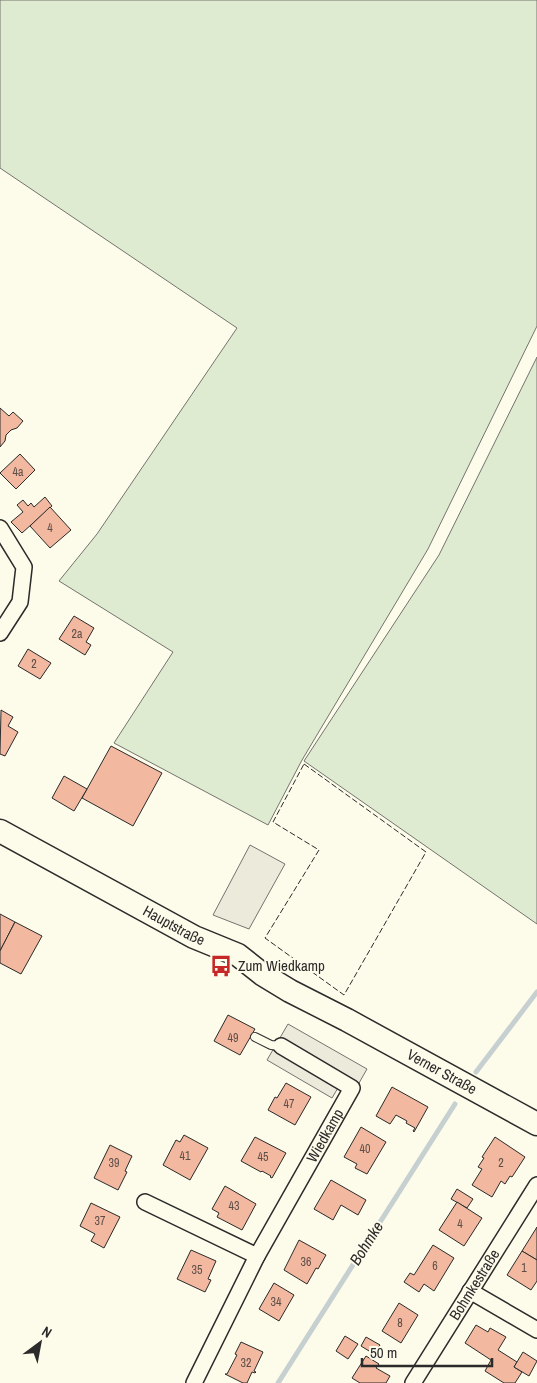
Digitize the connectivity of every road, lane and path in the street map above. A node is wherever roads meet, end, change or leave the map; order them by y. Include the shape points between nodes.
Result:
1 (0, 528) edge
2 (0, 633) edge
3 (0, 831) edge
4 (346, 1020) joint
5 (254, 1037) dead end
6 (281, 1046) joint
7 (537, 1124) edge
8 (537, 1185) edge
9 (145, 1202) dead end
10 (257, 1256) junction
11 (470, 1291) junction
12 (537, 1330) edge
13 (194, 1383) edge
14 (412, 1383) edge

1 - 2 street via 24,566 20,602
3 - 4 main road, Hauptstraße via 194,937 238,955 290,991
4 - 7 main road, Verner Straße
5 - 6 lane
6 - 10 street, Wiedkamp via 352,1088
8 - 11 street, Bohmkestraße
9 - 10 street
10 - 13 street, Wiedkamp
11 - 12 street
11 - 14 street, Bohmkestraße

